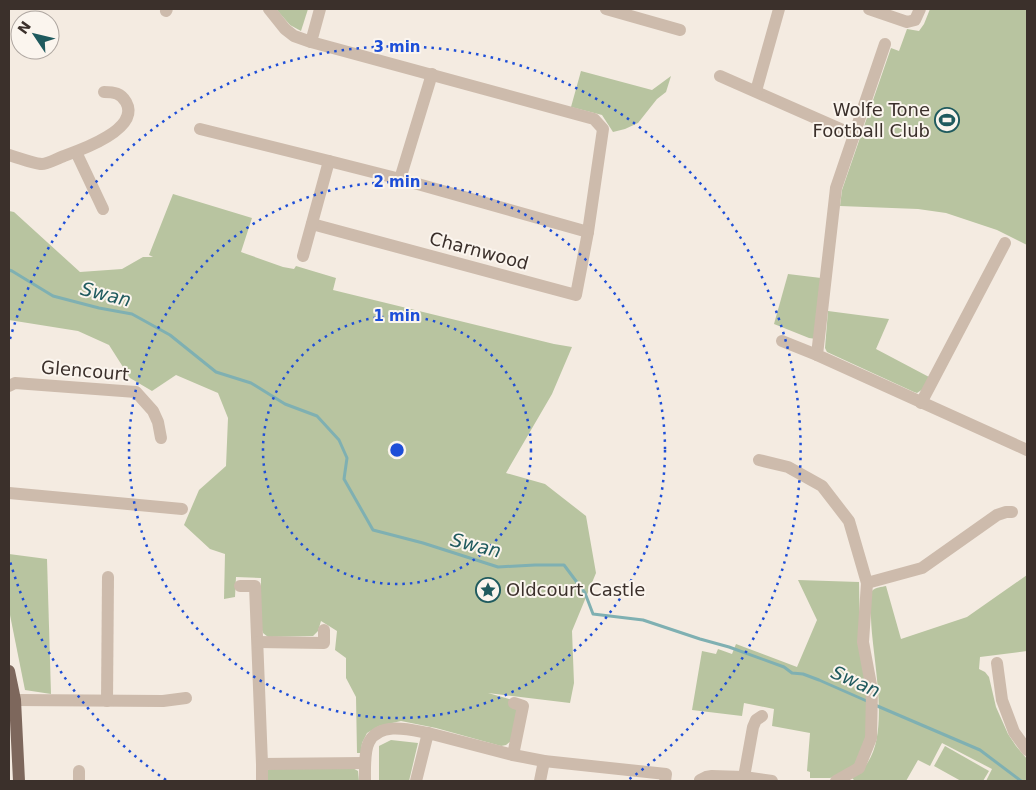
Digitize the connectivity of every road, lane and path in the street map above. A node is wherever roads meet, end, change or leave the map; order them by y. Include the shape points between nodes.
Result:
1 (269, 9) edge
2 (320, 9) edge
3 (606, 9) edge
4 (779, 9) edge
5 (869, 9) edge
6 (920, 9) edge
7 (680, 30) dead end
8 (311, 42) junction
9 (886, 44) dead end
10 (432, 74) junction
11 (720, 76) dead end
12 (756, 91) junction
13 (104, 92) dead end
14 (200, 128) dead end
15 (854, 134) junction
16 (76, 152) junction
17 (9, 155) edge
18 (329, 161) junction
19 (400, 179) junction
20 (103, 209) dead end
21 (312, 224) junction
22 (588, 232) junction
23 (1005, 243) dead end
24 (303, 256) dead end
25 (782, 340) dead end
26 (817, 355) junction
27 (9, 386) edge
28 (921, 403) junction
29 (161, 438) dead end
30 (1027, 450) edge
31 (759, 460) dead end
32 (9, 493) edge
33 (182, 509) dead end
34 (1012, 512) dead end
35 (108, 577) dead end
36 (867, 583) junction
37 (240, 586) dead end
38 (324, 630) dead end
39 (258, 642) junction
40 (997, 663) dead end
41 (9, 671) edge
42 (186, 698) dead end
43 (15, 700) junction
44 (107, 701) junction
45 (514, 703) dead end
46 (762, 716) dead end
47 (428, 733) junction
48 (1027, 750) edge
49 (513, 755) junction
50 (544, 760) junction
51 (365, 763) junction
52 (262, 764) junction
53 (744, 777) junction
54 (700, 780) edge
55 (19, 781) edge
56 (262, 781) edge
57 (365, 781) edge
58 (416, 781) edge
59 (540, 781) edge
60 (665, 781) edge
61 (772, 781) edge
62 (836, 781) edge

1 - 8 street, Charnwood via 285,29
2 - 8 street
3 - 7 street
4 - 12 street
5 - 6 street via 908,22 915,20
8 - 10 street, Charnwood
9 - 15 street
10 - 19 street
10 - 22 street, Charnwood via 594,118 603,129
11 - 12 street
12 - 15 street
13 - 16 street via 120,95 128,106 127,118 118,130
14 - 18 street
15 - 26 street via 836,188
16 - 17 street via 42,164
16 - 20 street
18 - 19 street
18 - 21 street
19 - 22 street
21 - 22 street, Charnwood via 576,295
21 - 24 street
23 - 28 street
25 - 26 street
26 - 28 street
27 - 29 street, Glencourt via 15,383 136,392 153,412
28 - 30 street
31 - 36 street via 788,467 822,486 849,521
32 - 33 street
34 - 36 street via 997,515 922,568
35 - 44 street
36 - 62 street via 863,642 872,690 871,738 859,768
37 - 39 street via 255,586
38 - 39 street via 324,643
39 - 52 street
40 - 48 street via 1002,700 1014,732
41 - 43 main road
42 - 44 street
43 - 44 street
43 - 55 main road
45 - 49 street via 523,706
46 - 53 street via 753,727
47 - 49 street
47 - 51 street via 398,728 379,732 369,742
47 - 58 street
49 - 50 street
50 - 59 street
50 - 60 street via 666,774
51 - 52 street
51 - 57 street
52 - 56 street
53 - 54 street via 712,776
53 - 61 street

